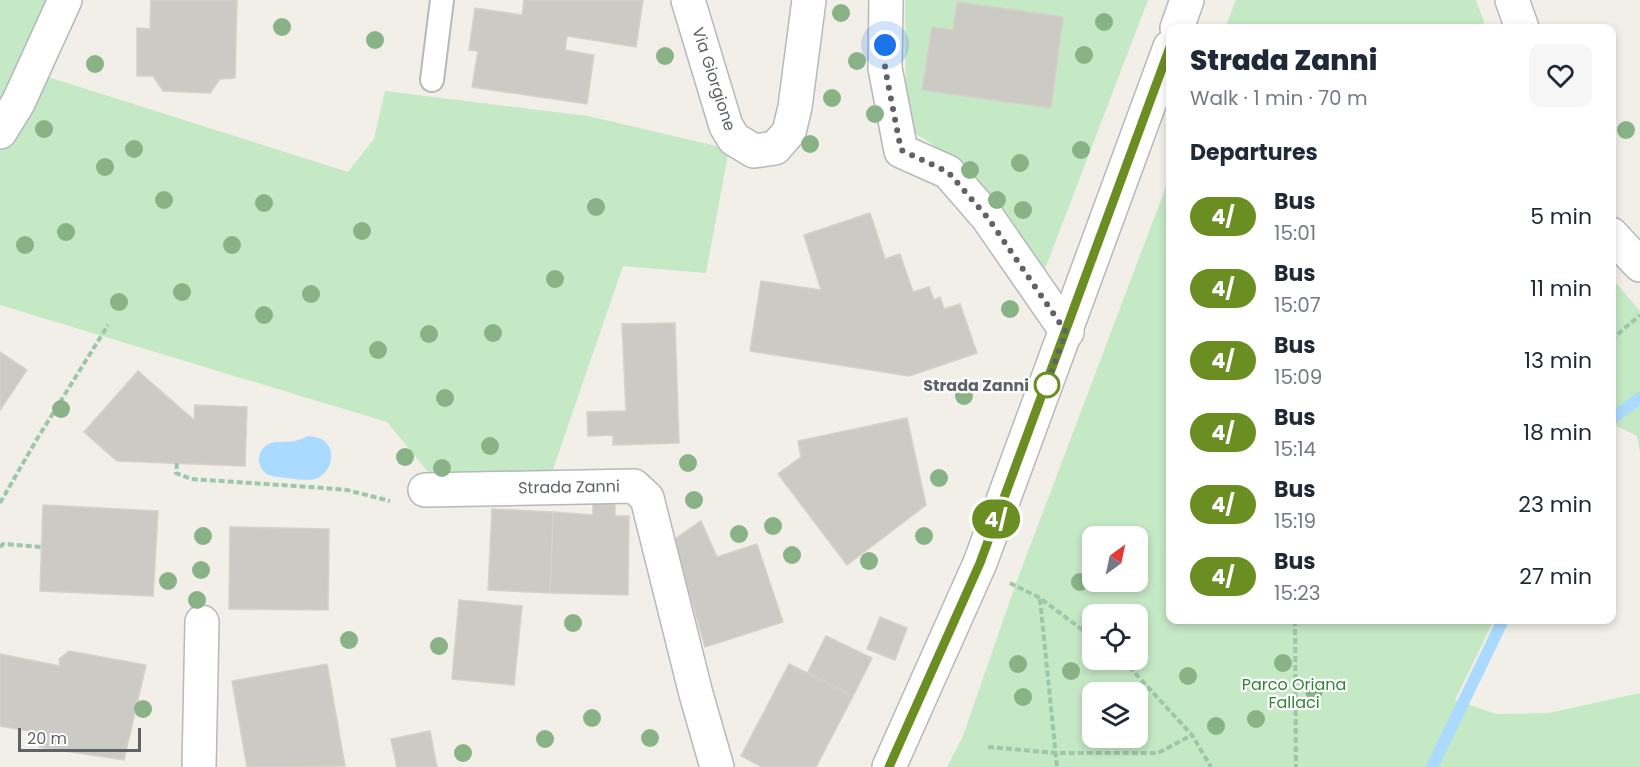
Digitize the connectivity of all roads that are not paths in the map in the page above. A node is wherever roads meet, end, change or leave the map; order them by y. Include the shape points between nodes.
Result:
1 (65, 0) edge
2 (442, 0) edge
3 (688, 0) edge
4 (809, 0) edge
5 (886, 0) edge
6 (1187, 0) edge
7 (1512, 0) edge
8 (1178, 24) edge
9 (1521, 24) edge
10 (1166, 58) edge
11 (432, 81) dead end
12 (0, 132) edge
13 (1616, 239) edge
14 (1640, 265) edge
15 (1066, 332) junction
16 (425, 490) dead end
17 (202, 622) dead end
18 (199, 767) edge
19 (717, 767) edge
20 (889, 767) edge

1 - 12 street via 18,103
2 - 11 lane
3 - 4 street, Via Giorgione via 726,126 734,139 754,151 775,148 789,132
5 - 15 street via 885,68 901,150 948,172 988,218
6 - 8 street
7 - 9 street
10 - 15 street
13 - 14 street
15 - 20 street via 980,563
16 - 19 street, Strada Zanni via 634,486 647,498
17 - 18 street

